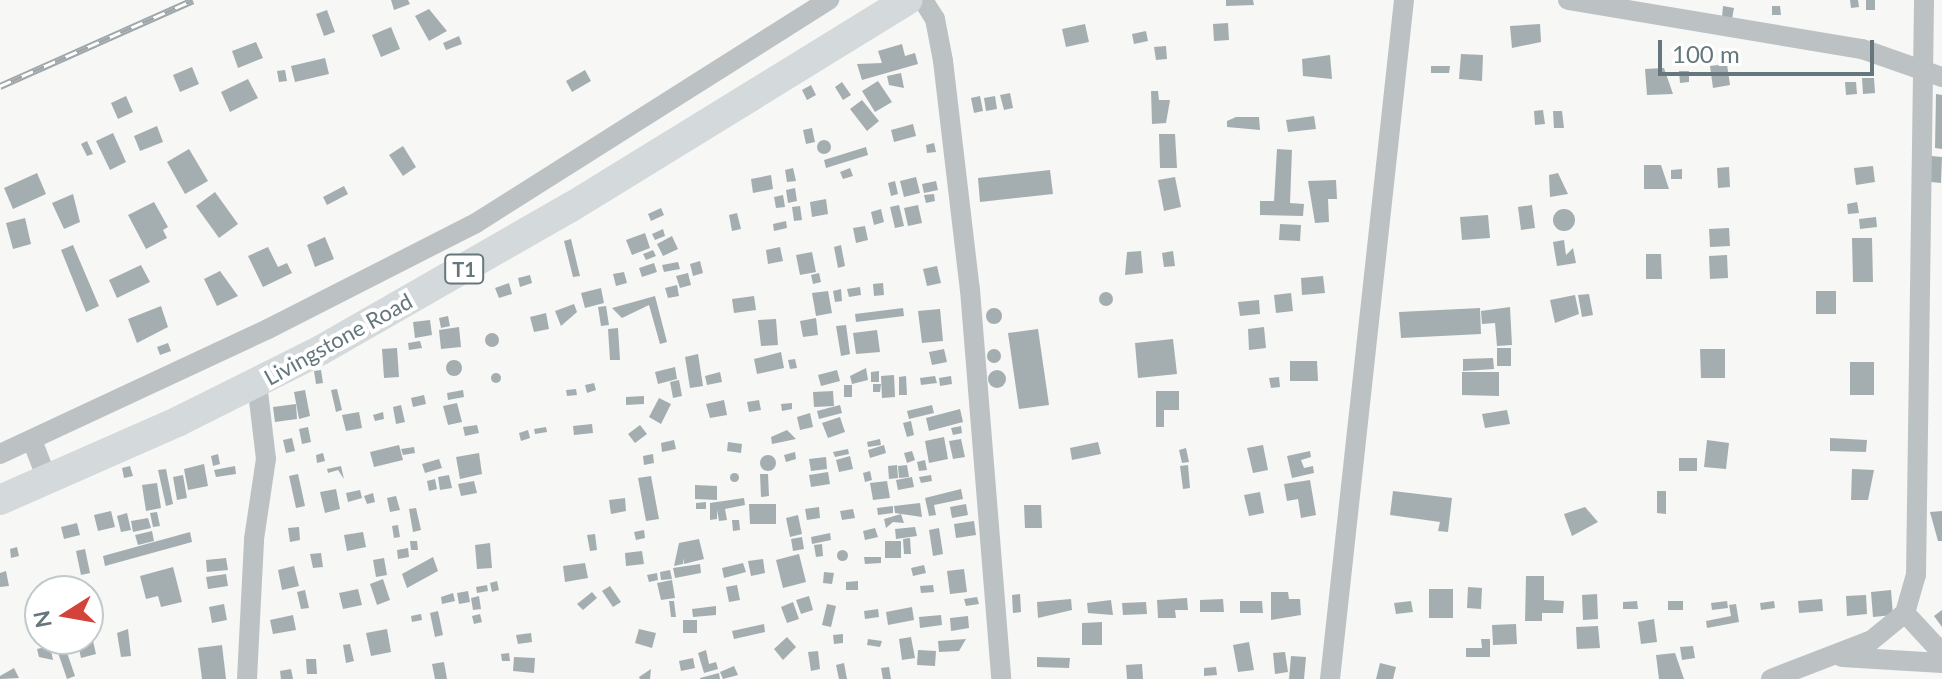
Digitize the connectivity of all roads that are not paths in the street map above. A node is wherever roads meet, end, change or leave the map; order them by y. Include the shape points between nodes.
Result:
1 (829, 0) edge
2 (908, 0) edge
3 (923, 0) edge
4 (1404, 0) edge
5 (1568, 0) edge
6 (1924, 0) edge
7 (1934, 74) edge
8 (257, 384) junction
9 (32, 440) junction
10 (0, 454) edge
11 (47, 479) junction
12 (0, 500) edge
13 (1905, 613) junction
14 (1942, 653) edge
15 (1834, 658) junction
16 (1942, 663) edge
17 (247, 679) edge
18 (1001, 679) edge
19 (1330, 679) edge
20 (1771, 679) edge

1 - 9 street via 476,223
2 - 8 highway, Livingstone Road / T1 via 571,207
3 - 18 street via 935,19 943,61 970,290
4 - 19 street
5 - 7 street via 1862,49
6 - 7 street
7 - 13 street via 1919,534 1916,575
8 - 11 highway, Livingstone Road / T1
8 - 17 street via 266,459 254,539
9 - 10 street
9 - 11 street
11 - 12 highway, Livingstone Road / T1
13 - 14 street
13 - 15 street via 1872,640
15 - 16 street
15 - 20 street

